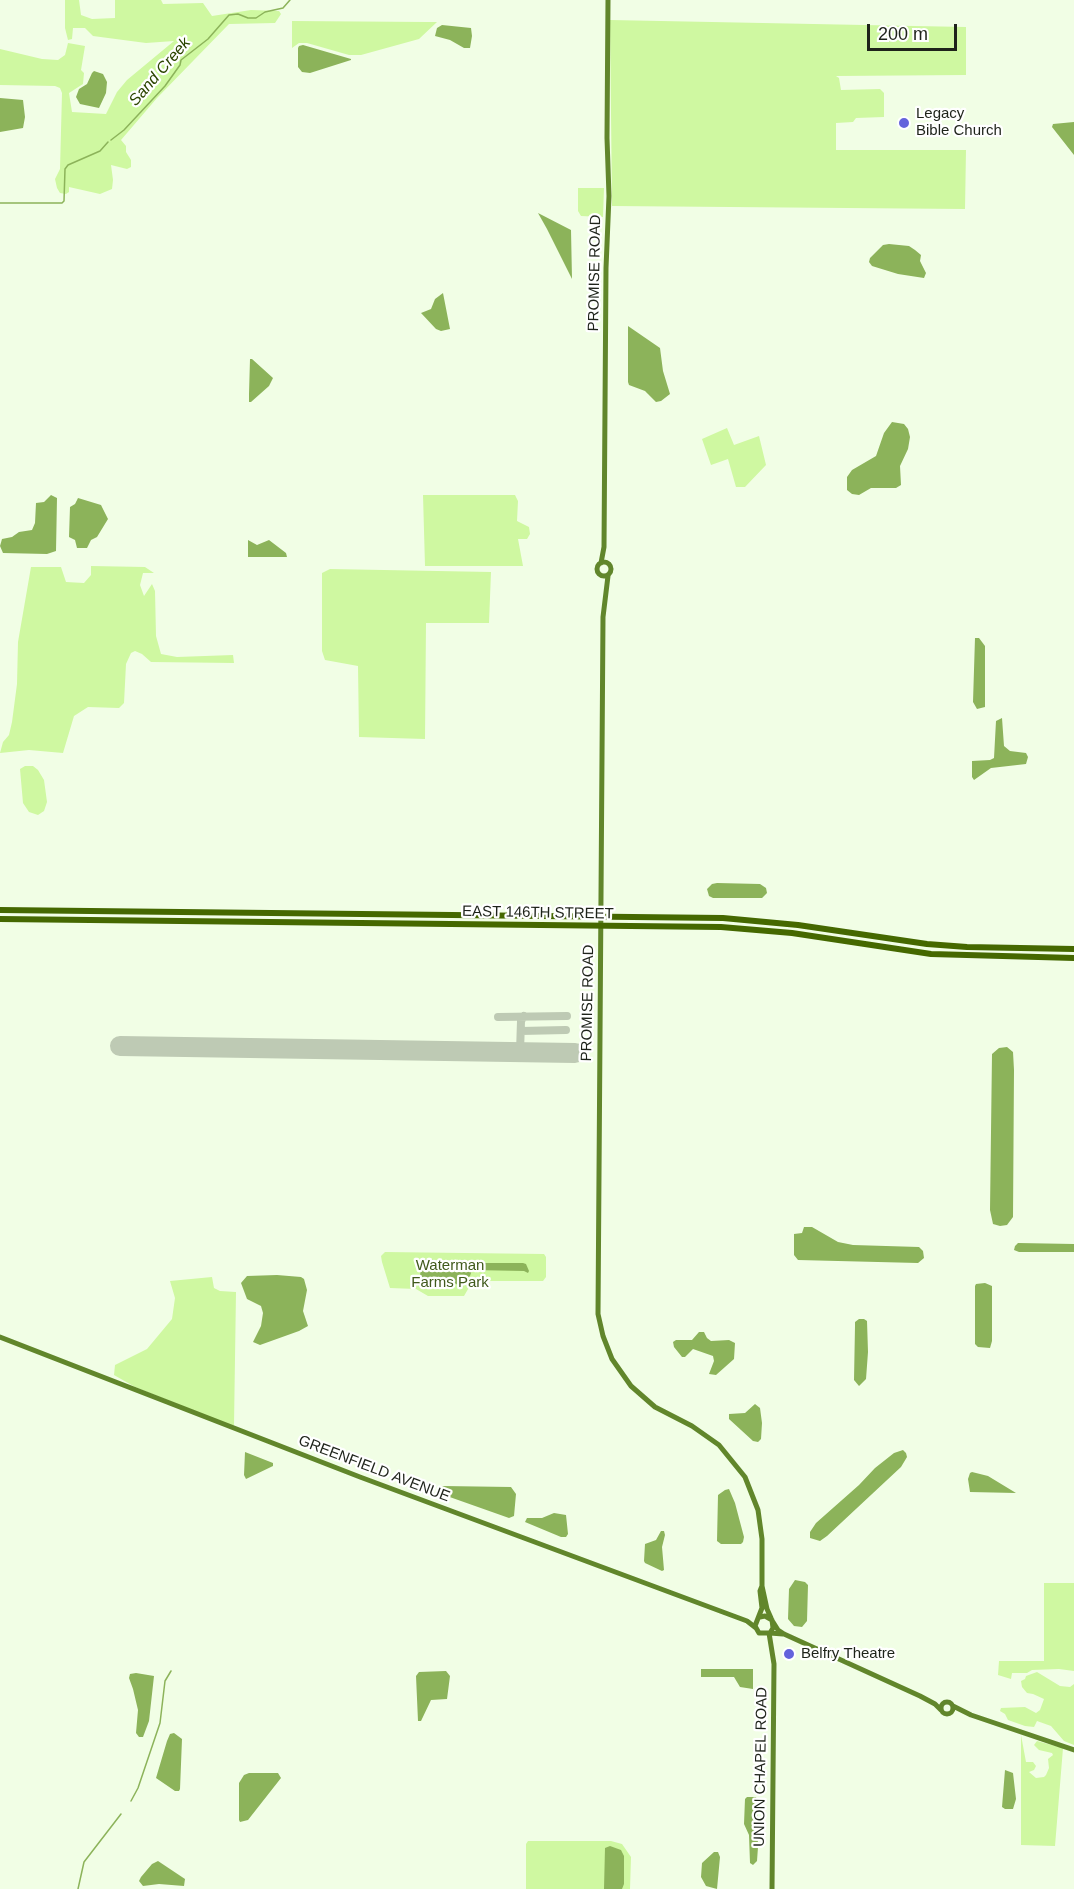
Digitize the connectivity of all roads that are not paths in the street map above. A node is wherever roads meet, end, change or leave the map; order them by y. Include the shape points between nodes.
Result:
1 (608, 0) edge
2 (604, 547) junction
3 (601, 563) junction
4 (609, 564) junction
5 (599, 575) junction
6 (608, 576) junction
7 (605, 594) junction
8 (0, 910) edge
9 (328, 913) junction
10 (417, 914) junction
11 (601, 917) junction
12 (0, 919) edge
13 (238, 921) junction
14 (327, 922) junction
15 (600, 926) junction
16 (1074, 949) edge
17 (1074, 958) edge
18 (0, 1337) edge
19 (762, 1586) junction
20 (759, 1618) junction
21 (742, 1619) junction
22 (772, 1620) junction
23 (757, 1630) junction
24 (769, 1633) junction
25 (782, 1634) junction
26 (770, 1646) junction
27 (953, 1706) junction
28 (942, 1707) junction
29 (951, 1713) junction
30 (971, 1715) junction
31 (1074, 1750) edge
32 (772, 1889) edge

1 - 2 main road, PROMISE ROAD
2 - 3 main road, PROMISE ROAD
2 - 4 main road, PROMISE ROAD
3 - 4 main road
3 - 5 main road via 596,569
4 - 6 main road
5 - 6 main road
5 - 7 main road, PROMISE ROAD
6 - 7 main road, PROMISE ROAD
7 - 11 main road, PROMISE ROAD
8 - 9 main road, EAST 146TH STREET
9 - 10 main road, EAST 146TH STREET
9 - 13 main road via 320,918
10 - 11 main road, EAST 146TH STREET
10 - 14 main road via 390,918 334,917
11 - 15 main road, PROMISE ROAD
11 - 16 main road, EAST 146TH STREET via 745,920 939,945
12 - 13 main road, EAST 146TH STREET
13 - 14 main road, EAST 146TH STREET
14 - 15 main road, EAST 146TH STREET
15 - 17 main road, EAST 146TH STREET via 753,929 931,954
15 - 19 main road, PROMISE ROAD via 599,1323 609,1353 639,1394 711,1438 745,1477 761,1522
18 - 21 main road, GREENFIELD AVENUE via 360,1478
19 - 20 main road
19 - 22 main road
20 - 21 main road, GREENFIELD AVENUE
20 - 22 main road
20 - 23 main road
21 - 23 main road, GREENFIELD AVENUE
22 - 24 main road
22 - 25 main road
23 - 24 main road
23 - 26 main road
24 - 25 main road
24 - 26 main road, UNION CHAPEL ROAD
25 - 26 main road via 772,1639
25 - 28 main road
26 - 32 main road, UNION CHAPEL ROAD via 774,1665
27 - 28 main road via 949,1702
27 - 29 main road
27 - 30 main road
28 - 29 main road via 945,1714
29 - 30 main road
30 - 31 main road

